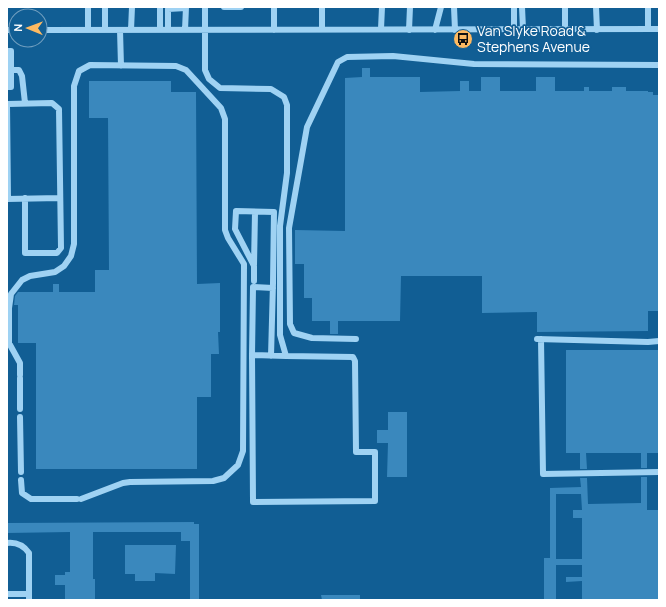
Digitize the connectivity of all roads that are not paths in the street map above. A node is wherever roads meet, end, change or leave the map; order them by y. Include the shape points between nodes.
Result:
1 (88, 7) edge
2 (105, 7) edge
3 (132, 7) edge
4 (160, 7) edge
5 (204, 7) edge
6 (224, 7) edge
7 (240, 7) edge
8 (274, 7) edge
9 (322, 7) edge
10 (382, 7) edge
11 (410, 7) edge
12 (441, 7) edge
13 (454, 7) edge
14 (514, 7) edge
15 (522, 7) edge
16 (565, 7) edge
17 (596, 7) edge
18 (648, 7) edge
19 (186, 8) edge
20 (204, 29) junction
21 (322, 29) junction
22 (381, 29) junction
23 (514, 29) junction
24 (523, 29) junction
25 (648, 29) junction
26 (659, 29) edge
27 (48, 30) edge
28 (88, 30) junction
29 (105, 30) junction
30 (120, 30) junction
31 (131, 30) junction
32 (160, 30) junction
33 (168, 30) junction
34 (185, 30) junction
35 (274, 30) junction
36 (409, 30) junction
37 (435, 30) junction
38 (456, 30) junction
39 (565, 30) junction
40 (597, 30) junction
41 (7, 51) edge
42 (659, 65) edge
43 (121, 66) junction
44 (9, 70) edge
45 (7, 87) edge
46 (25, 103) junction
47 (7, 104) edge
48 (25, 198) junction
49 (60, 198) junction
50 (7, 199) edge
51 (255, 212) junction
52 (254, 266) junction
53 (254, 281) dead end
54 (273, 288) junction
55 (356, 340) dead end
56 (659, 341) edge
57 (252, 355) junction
58 (271, 356) junction
59 (286, 356) junction
60 (20, 409) dead end
61 (20, 416) dead end
62 (21, 472) dead end
63 (659, 472) edge
64 (21, 480) dead end
65 (7, 542) edge
66 (7, 594) edge
67 (29, 597) edge

1 - 28 street
2 - 29 street
3 - 31 street
4 - 32 street
5 - 20 street
6 - 7 street
8 - 35 street
9 - 21 street
10 - 22 street
11 - 36 street
12 - 37 street
13 - 38 street
14 - 23 street
15 - 24 street
16 - 39 street
17 - 40 street
18 - 25 street
19 - 33 street via 168,8
19 - 34 street
20 - 34 street
20 - 35 street
20 - 59 street via 205,70 209,79 220,88 271,89 284,97 287,106 287,173 280,226 280,335
21 - 22 street
21 - 35 street
22 - 36 street
23 - 24 street
23 - 38 street
24 - 39 street
25 - 26 street
25 - 40 street
27 - 28 street
28 - 29 street
29 - 30 street
30 - 31 street
30 - 43 street
31 - 32 street
32 - 33 street
33 - 34 street
36 - 37 street
37 - 38 street
39 - 40 street
41 - 44 street via 11,51
42 - 55 street via 474,64 393,56 347,57 338,62 307,127 289,228 290,324 294,333 312,338
43 - 60 street via 90,65 79,72 74,86 74,244 71,256 64,266 55,272 30,276 22,280 11,294 10,343 20,363
43 - 64 street via 176,66 186,70 221,108 225,119 225,230 244,264 243,451 238,465 224,478 213,481 130,482 79,499 31,499 22,493
44 - 45 street via 11,87
44 - 46 street via 19,70 22,76
46 - 47 street
46 - 49 street via 52,103 59,109
47 - 50 street
48 - 49 street
48 - 49 street via 25,253 57,253 61,248
48 - 50 street
51 - 52 street
51 - 52 street via 236,211 235,223 235,229
51 - 54 street via 274,212
52 - 53 street
54 - 57 street via 253,287
54 - 58 street
56 - 63 street via 539,339 543,474
57 - 58 street
57 - 59 street via 253,502 375,501 375,452 356,452 355,360 352,357
58 - 59 street
61 - 62 street
65 - 67 street via 24,548 29,554
66 - 67 street

